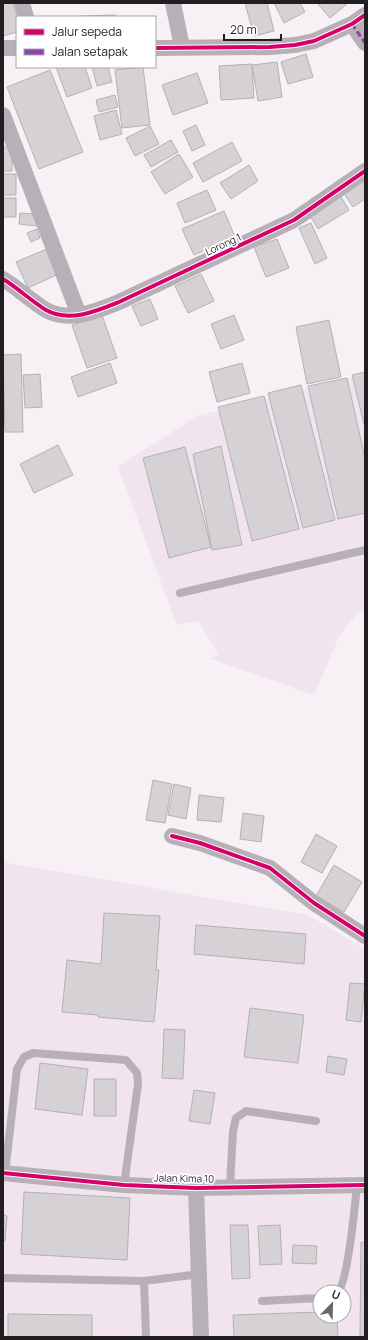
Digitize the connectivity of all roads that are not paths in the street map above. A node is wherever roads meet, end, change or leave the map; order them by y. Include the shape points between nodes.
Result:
1 (22, 3) edge
2 (173, 3) edge
3 (365, 15) edge
4 (26, 16) edge
5 (352, 24) junction
6 (365, 44) edge
7 (182, 47) junction
8 (3, 48) edge
9 (16, 48) edge
10 (156, 48) edge
11 (3, 115) edge
12 (7, 138) edge
13 (365, 172) edge
14 (3, 279) edge
15 (79, 315) junction
16 (365, 550) edge
17 (180, 593) dead end
18 (172, 836) dead end
19 (365, 936) edge
20 (316, 1121) dead end
21 (4, 1173) edge
22 (124, 1185) junction
23 (361, 1185) edge
24 (230, 1186) junction
25 (196, 1188) junction
26 (200, 1274) junction
27 (3, 1278) edge
28 (144, 1281) junction
29 (343, 1284) edge
30 (312, 1298) edge
31 (262, 1301) dead end
32 (146, 1337) edge
33 (201, 1337) edge

1 - 4 street
2 - 7 street
3 - 5 street
5 - 6 street
5 - 7 street via 314,42 296,45
7 - 10 street
8 - 9 street
11 - 12 street
12 - 15 street
13 - 15 street, Lorong 1 via 294,220 119,302
14 - 15 street, Lorong 1 via 46,310 58,315
16 - 17 lane
18 - 19 street via 200,843 270,868 314,903
20 - 24 lane via 246,1112 236,1118
21 - 22 street, Jalan Kima 10
21 - 22 lane via 17,1069 24,1057 33,1052 126,1060 137,1073 138,1084
22 - 25 street, Jalan Kima 10
23 - 24 street, Jalan Kima 10
23 - 29 lane
24 - 25 street, Jalan Kima 10
25 - 26 street, Jalan Kima 10
26 - 28 lane
26 - 33 street, Jalan Kima 10
27 - 28 lane
28 - 32 lane
30 - 31 lane

